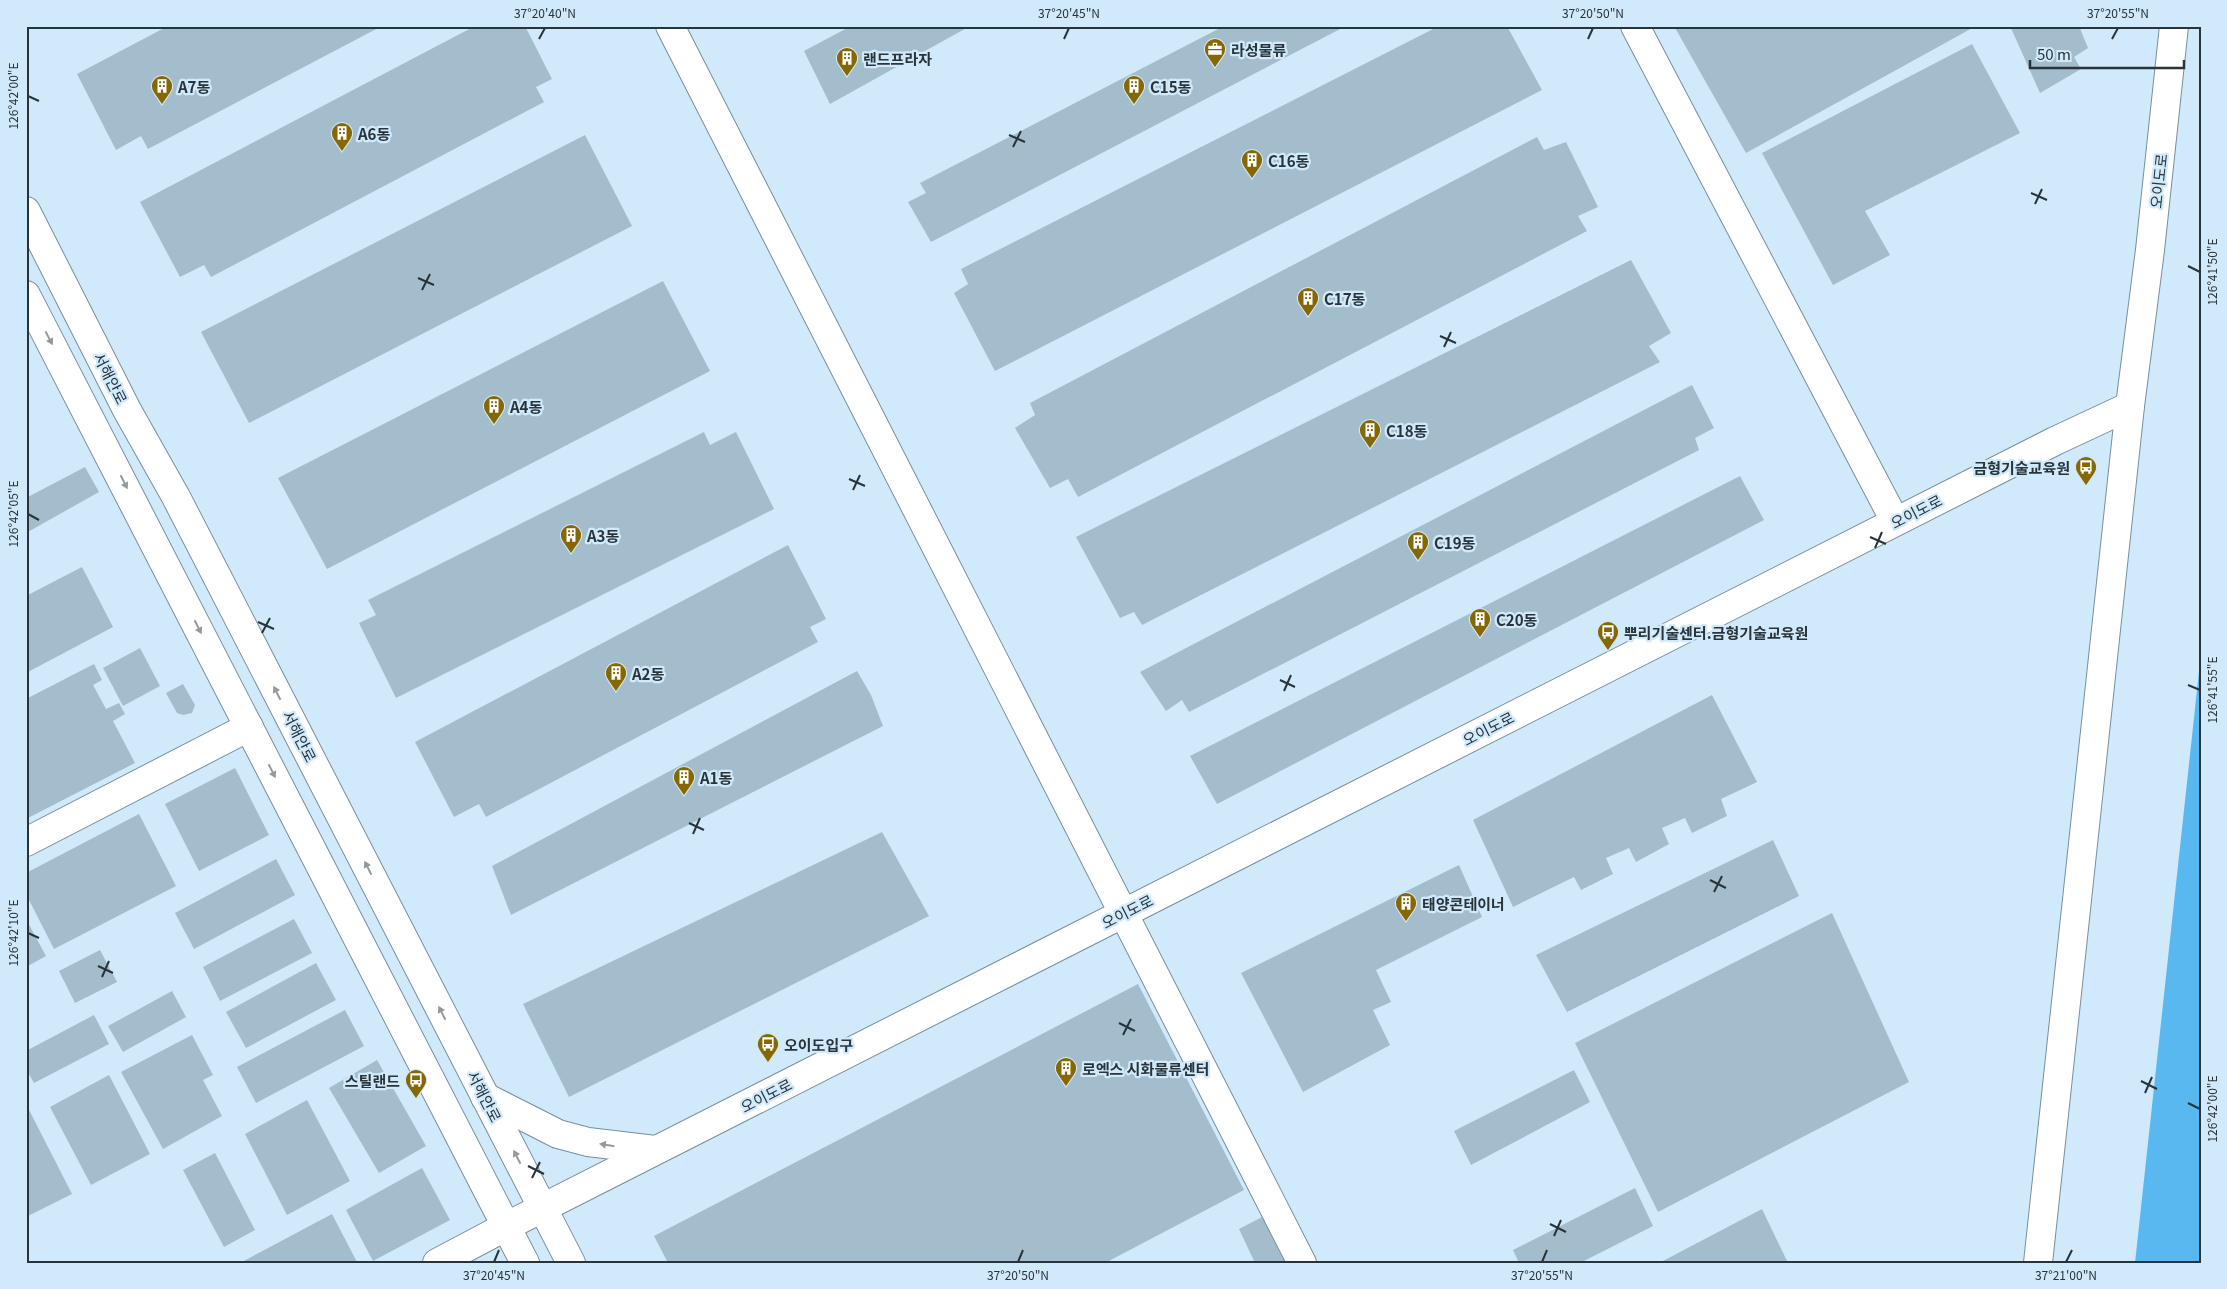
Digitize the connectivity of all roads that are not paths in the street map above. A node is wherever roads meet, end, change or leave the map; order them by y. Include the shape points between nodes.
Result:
1 (670, 26) edge
2 (1634, 26) edge
3 (2174, 26) edge
4 (26, 211) edge
5 (26, 295) edge
6 (2130, 406) junction
7 (1896, 522) junction
8 (249, 727) junction
9 (26, 842) edge
10 (1124, 913) junction
11 (485, 1096) junction
12 (655, 1150) junction
13 (543, 1208) junction
14 (507, 1226) junction
15 (437, 1263) edge
16 (525, 1263) edge
17 (571, 1263) edge
18 (1302, 1263) edge
19 (2038, 1263) edge

1 - 10 main road
2 - 7 main road
3 - 6 main road, 오이도로
11 -> 4 main road, 서해안로
5 -> 8 main road
6 - 7 main road, 오이도로
6 - 19 main road
7 - 10 main road, 오이도로
8 - 9 main road
8 -> 14 main road
10 - 12 main road, 오이도로
10 - 18 main road
12 -> 11 main road via 588,1142 558,1134
13 -> 11 main road, 서해안로
12 - 13 main road, 오이도로
13 - 14 main road, 오이도로
13 - 17 main road, 서해안로
14 - 15 main road, 오이도로
14 - 16 main road

